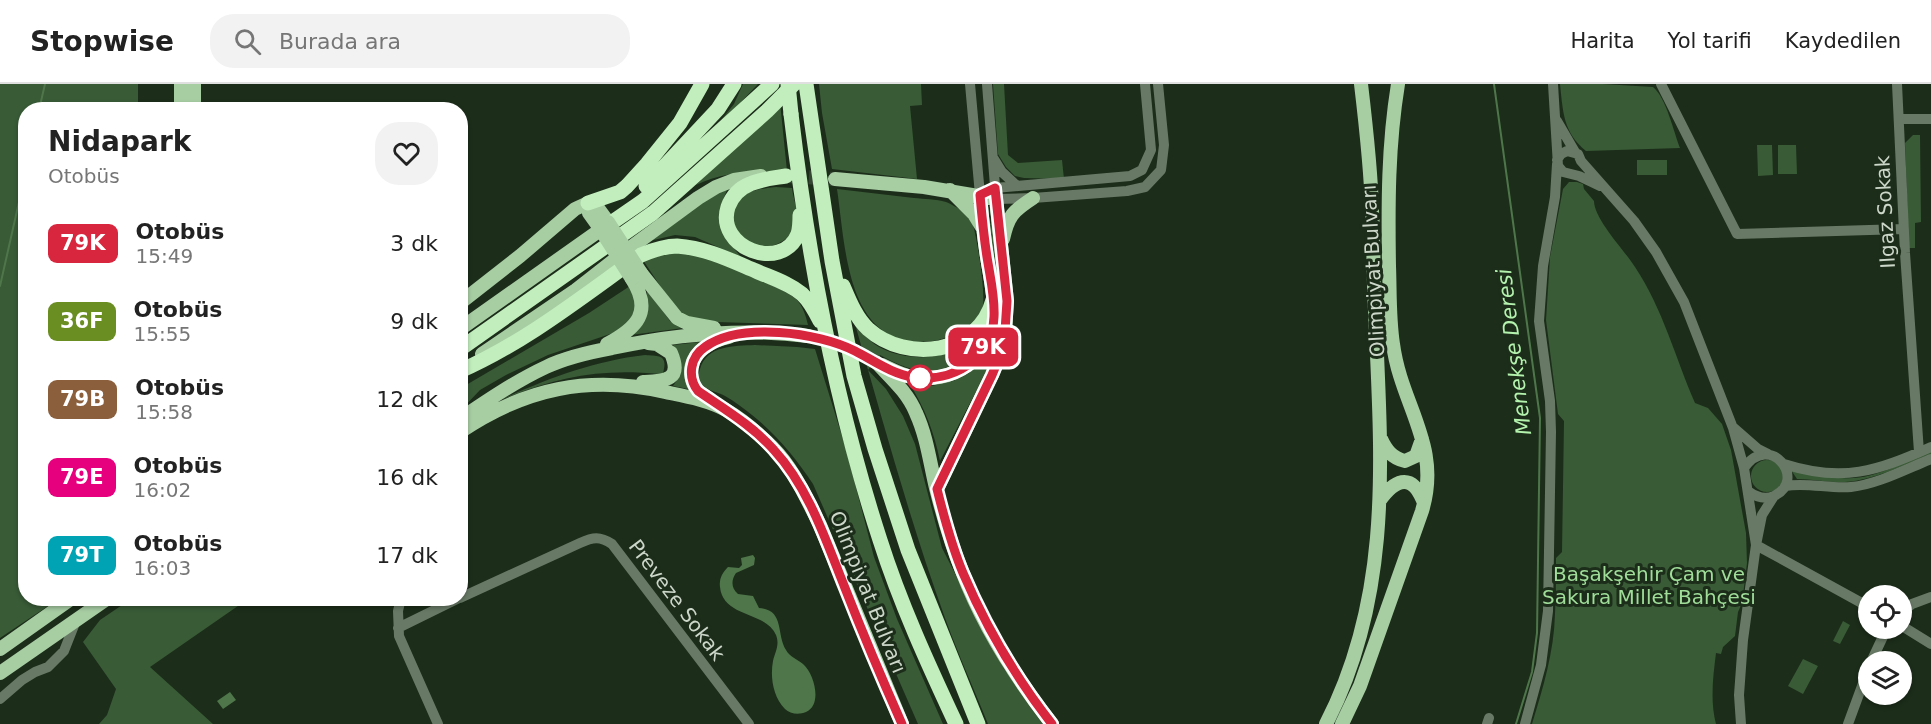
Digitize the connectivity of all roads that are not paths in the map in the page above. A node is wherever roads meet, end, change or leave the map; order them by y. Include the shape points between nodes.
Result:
1 (181, 84) edge
2 (194, 84) edge
3 (702, 84) edge
4 (734, 84) edge
5 (772, 84) edge
6 (788, 84) edge
7 (794, 84) edge
8 (806, 84) edge
9 (970, 84) edge
10 (987, 84) edge
11 (1145, 84) edge
12 (1158, 84) edge
13 (1361, 84) edge
14 (1398, 84) edge
15 (1552, 84) edge
16 (1661, 84) edge
17 (1897, 84) edge
18 (1159, 101) junction
19 (181, 102) edge
20 (194, 102) edge
21 (1147, 103) junction
22 (1555, 118) junction
23 (1899, 119) junction
24 (1931, 119) edge
25 (1578, 156) junction
26 (993, 159) junction
27 (1557, 162) junction
28 (792, 173) junction
29 (1570, 174) junction
30 (835, 179) tunnel mouth
31 (1017, 186) junction
32 (1606, 189) junction
33 (950, 190) junction
34 (995, 194) junction
35 (980, 195) junction
36 (1555, 197) junction
37 (1033, 198) junction
38 (588, 203) junction
39 (607, 223) junction
40 (983, 228) junction
41 (1903, 228) junction
42 (1001, 247) junction
43 (832, 261) junction
44 (636, 276) junction
45 (468, 297) edge
46 (993, 300) junction
47 (468, 323) edge
48 (748, 333) junction
49 (808, 336) tunnel mouth
50 (828, 338) junction
51 (641, 342) junction
52 (468, 343) edge
53 (594, 351) junction
54 (468, 364) edge
55 (468, 366) edge
56 (617, 384) junction
57 (725, 410) junction
58 (468, 414) edge
59 (468, 427) edge
60 (1733, 428) junction
61 (1379, 434) junction
62 (1422, 438) junction
63 (1931, 447) edge
64 (1919, 452) junction
65 (1768, 454) junction
66 (1931, 459) edge
67 (1784, 464) junction
68 (1743, 468) junction
69 (1785, 486) junction
70 (937, 489) junction
71 (1748, 491) junction
72 (1774, 496) junction
73 (1380, 500) junction
74 (1424, 503) junction
75 (1756, 544) junction
76 (468, 594) edge
77 (1931, 597) edge
78 (1858, 601) edge
79 (1912, 604) edge
80 (61, 606) edge
81 (87, 606) edge
82 (97, 606) edge
83 (399, 606) edge
84 (443, 606) edge
85 (398, 628) junction
86 (1912, 633) edge
87 (1931, 644) edge
88 (0, 649) edge
89 (0, 674) edge
90 (1858, 697) edge
91 (0, 699) edge
92 (438, 724) edge
93 (749, 724) edge
94 (902, 724) edge
95 (956, 724) edge
96 (978, 724) edge
97 (1052, 724) edge
98 (1326, 724) edge
99 (1342, 724) edge
100 (1526, 724) edge
101 (1741, 724) edge
102 (1848, 724) edge

1 - 19 main road
2 - 20 main road
3 - 38 highway via 680,123 636,177 620,192
4 - 39 highway via 718,109
5 - 39 highway via 643,201
6 - 28 highway, bridge
7 - 52 highway via 652,213
8 - 43 highway
9 - 35 street
10 - 26 street
11 - 21 street
12 - 18 street
13 - 61 main road via 1369,161
14 - 62 main road, Olimpiyat Bulvarı via 1389,152 1394,352
15 - 22 street
16 - 41 street via 1737,234
17 - 23 street, Ilgaz Sokak
18 - 21 street
18 - 37 street via 1164,145 1161,170 1145,187
21 - 31 street via 1150,150 1142,170 1130,176
22 - 25 street
22 - 27 street
23 - 24 street
23 - 41 street, Ilgaz Sokak
25 - 27 street via 1563,152
25 - 29 street via 1577,171
25 - 32 street
26 - 31 street
26 - 34 street
27 - 29 street via 1563,172
27 - 36 street
28 - 28 highway via 800,217 798,233 790,247 775,253 756,253 744,247 727,227 731,200 751,183
28 - 50 highway
28 - 54 main road via 734,180 716,187
29 - 32 street
29 - 36 street
30 - 33 main road
31 - 34 street
32 - 60 street via 1634,221 1670,274
33 - 35 main road
33 - 40 main road
34 - 35 main road
34 - 37 street
34 - 42 main road
35 - 40 main road
36 - 100 street via 1543,266 1539,321 1551,432 1548,611 1541,665
37 - 42 main road via 1010,216
38 - 39 main road via 597,207
38 - 45 main road via 575,209
39 - 44 main road, bridge
39 - 47 main road
40 - 46 main road
41 - 64 street, Ilgaz Sokak
42 - 70 main road via 1007,301 1004,346
43 - 46 highway via 864,324 880,337 909,350 927,351 959,342 983,323
43 - 96 highway via 854,376 875,449 908,550
44 - 48 main road via 677,318
44 - 53 main road via 641,315 633,328
46 - 70 main road via 994,319 988,339 972,363 960,371 940,378 910,377 877,363 902,389 916,412
48 - 49 main road
48 - 51 main road via 694,334
48 - 57 main road, Olimpiyat Bulvarı via 707,346 692,364 694,386
50 - 55 highway via 813,307 802,294 784,283 699,248 675,246 641,255 554,317
50 - 95 highway via 847,424 880,540 918,642
51 - 53 main road
51 - 56 main road via 657,344 671,353 674,372 662,381
53 - 58 main road via 547,366
56 - 57 main road via 684,396
56 - 59 main road via 571,386 520,400
57 - 94 main road, Olimpiyat Bulvarı via 773,448 794,477 820,525
60 - 65 street
60 - 68 street
61 - 62 main road via 1387,450 1405,461 1416,456
61 - 73 main road
62 - 74 main road, Olimpiyat Bulvarı via 1428,468
63 - 64 street
64 - 67 street via 1858,473 1826,474
65 - 67 street
65 - 68 street via 1754,458
66 - 69 street via 1861,485
67 - 69 street via 1788,476
68 - 71 street
69 - 72 street
70 - 97 main road via 962,572 993,637
71 - 72 street via 1762,498
71 - 75 street
72 - 75 street via 1762,515
73 - 74 main road via 1397,482 1404,481 1413,484
73 - 98 main road via 1369,598 1350,665
74 - 99 main road, Olimpiyat Bulvarı via 1360,686
75 - 78 street
75 - 101 street via 1743,640
76 - 93 street, Preveze Sokak via 594,537 603,538 612,544
77 - 79 street
80 - 88 main road, bridge
81 - 91 street via 76,620 64,651 48,667 22,680
82 - 89 main road, bridge
83 - 85 street
84 - 85 street, Preveze Sokak
85 - 92 street
86 - 87 street
90 - 102 street

